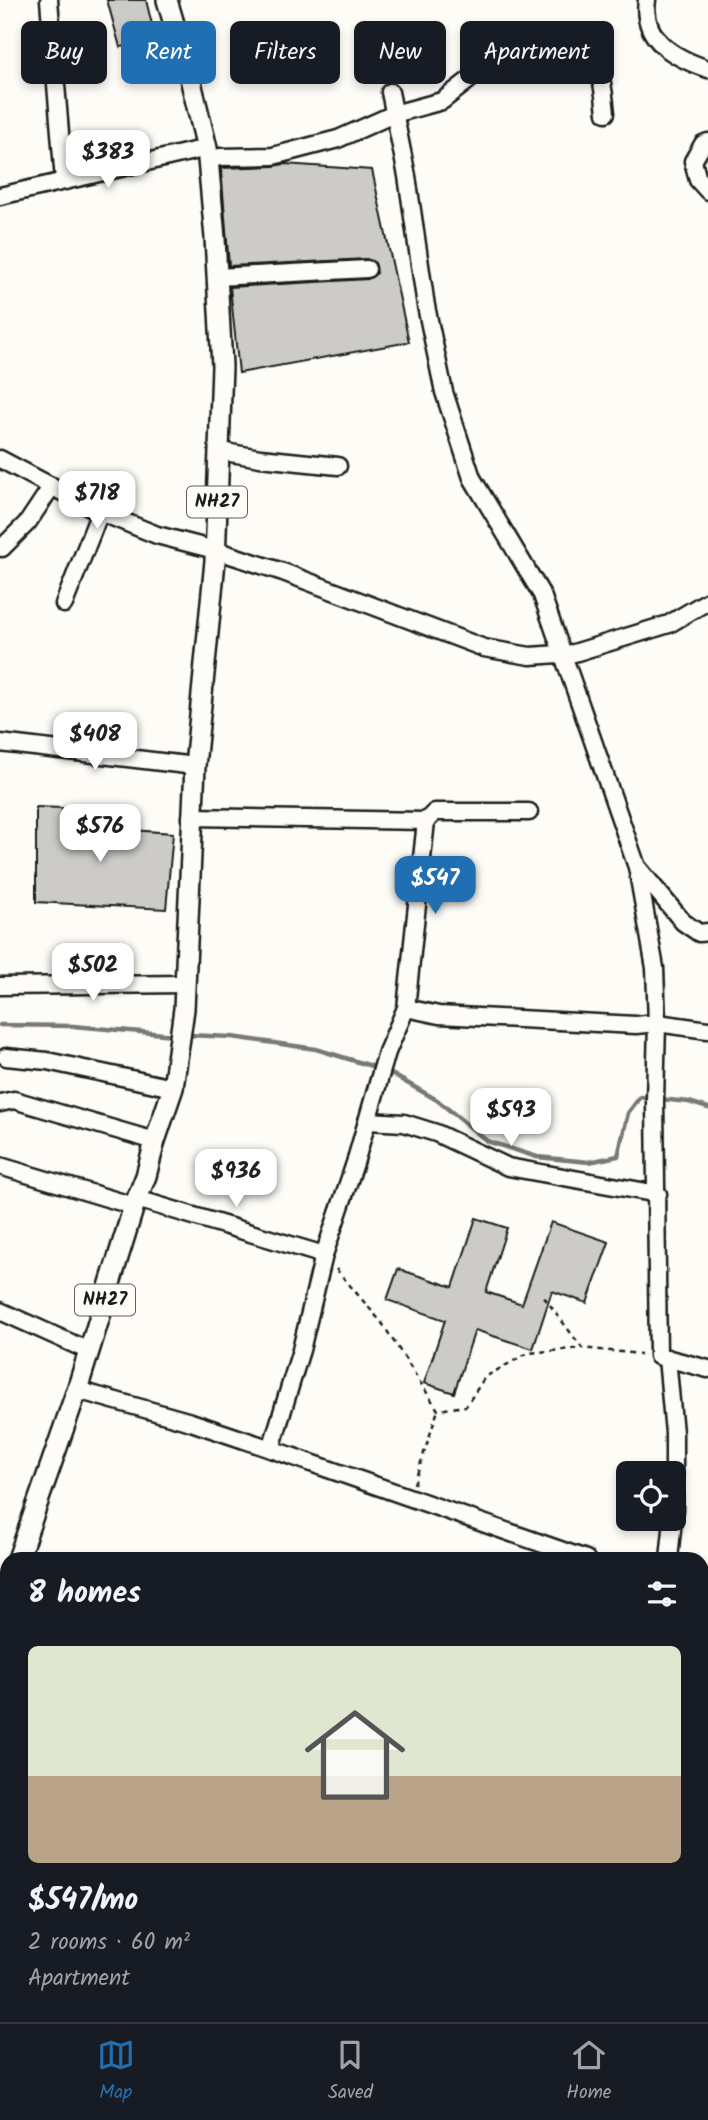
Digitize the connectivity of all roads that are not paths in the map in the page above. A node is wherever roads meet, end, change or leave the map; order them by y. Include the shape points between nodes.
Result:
1 (49, 0) edge
2 (167, 0) edge
3 (647, 0) edge
4 (708, 69) edge
5 (390, 92) dead end
6 (606, 113) dead end
7 (394, 114) junction
8 (708, 142) edge
9 (208, 154) junction
10 (64, 181) junction
11 (708, 191) edge
12 (0, 196) edge
13 (367, 269) dead end
14 (218, 277) junction
15 (219, 451) junction
16 (0, 459) edge
17 (338, 466) dead end
18 (52, 486) junction
19 (100, 512) junction
20 (2, 548) dead end
21 (215, 550) junction
22 (708, 601) edge
23 (64, 604) dead end
24 (564, 654) junction
25 (0, 743) edge
26 (195, 766) junction
27 (529, 812) dead end
28 (191, 817) junction
29 (426, 821) junction
30 (637, 867) junction
31 (708, 932) edge
32 (187, 984) junction
33 (0, 986) edge
34 (406, 1008) junction
35 (657, 1023) junction
36 (708, 1030) edge
37 (6, 1057) dead end
38 (173, 1088) junction
39 (0, 1103) edge
40 (367, 1121) junction
41 (155, 1141) junction
42 (0, 1166) edge
43 (658, 1194) junction
44 (136, 1202) junction
45 (324, 1255) junction
46 (0, 1311) edge
47 (89, 1351) junction
48 (663, 1357) junction
49 (708, 1369) edge
50 (77, 1390) junction
51 (271, 1449) junction
52 (21, 1552) edge
53 (566, 1552) edge
54 (670, 1552) edge

1 - 10 street
2 - 9 main road, NH27
3 - 4 street via 650,31 664,47
5 - 7 street
6 - 7 street via 599,69 582,53 501,55 442,101
7 - 9 street via 338,139 273,156
7 - 24 street via 444,393 472,478 542,595
8 - 11 street via 693,161 698,180
9 - 10 street
9 - 14 main road, NH27
10 - 12 street
13 - 14 street
14 - 15 main road, NH27
15 - 17 street
15 - 21 main road, NH27
16 - 18 street
18 - 19 street
18 - 20 street via 28,522
19 - 21 street via 158,535
19 - 23 street
21 - 24 street via 484,648 530,656
21 - 26 main road, NH27
22 - 24 street via 669,624
24 - 30 street
25 - 26 street
26 - 28 main road, NH27
27 - 29 street via 435,812
28 - 29 street
28 - 32 main road, NH27
29 - 34 street
30 - 31 street via 683,922 699,933
30 - 35 street via 655,968
32 - 33 street
32 - 38 main road, NH27
34 - 35 street via 439,1015
34 - 40 street via 387,1052
35 - 36 street
35 - 43 street
37 - 38 street via 47,1061
38 - 41 main road, NH27
39 - 41 street via 15,1100
40 - 43 street via 404,1123 436,1133 508,1167
40 - 45 street
41 - 44 main road, NH27
42 - 44 street
43 - 48 street
44 - 45 street
44 - 47 main road, NH27
45 - 51 street
46 - 47 street
47 - 50 main road, NH27
48 - 49 street
48 - 54 street via 674,1433
50 - 51 street
50 - 52 main road, NH27
51 - 53 street

